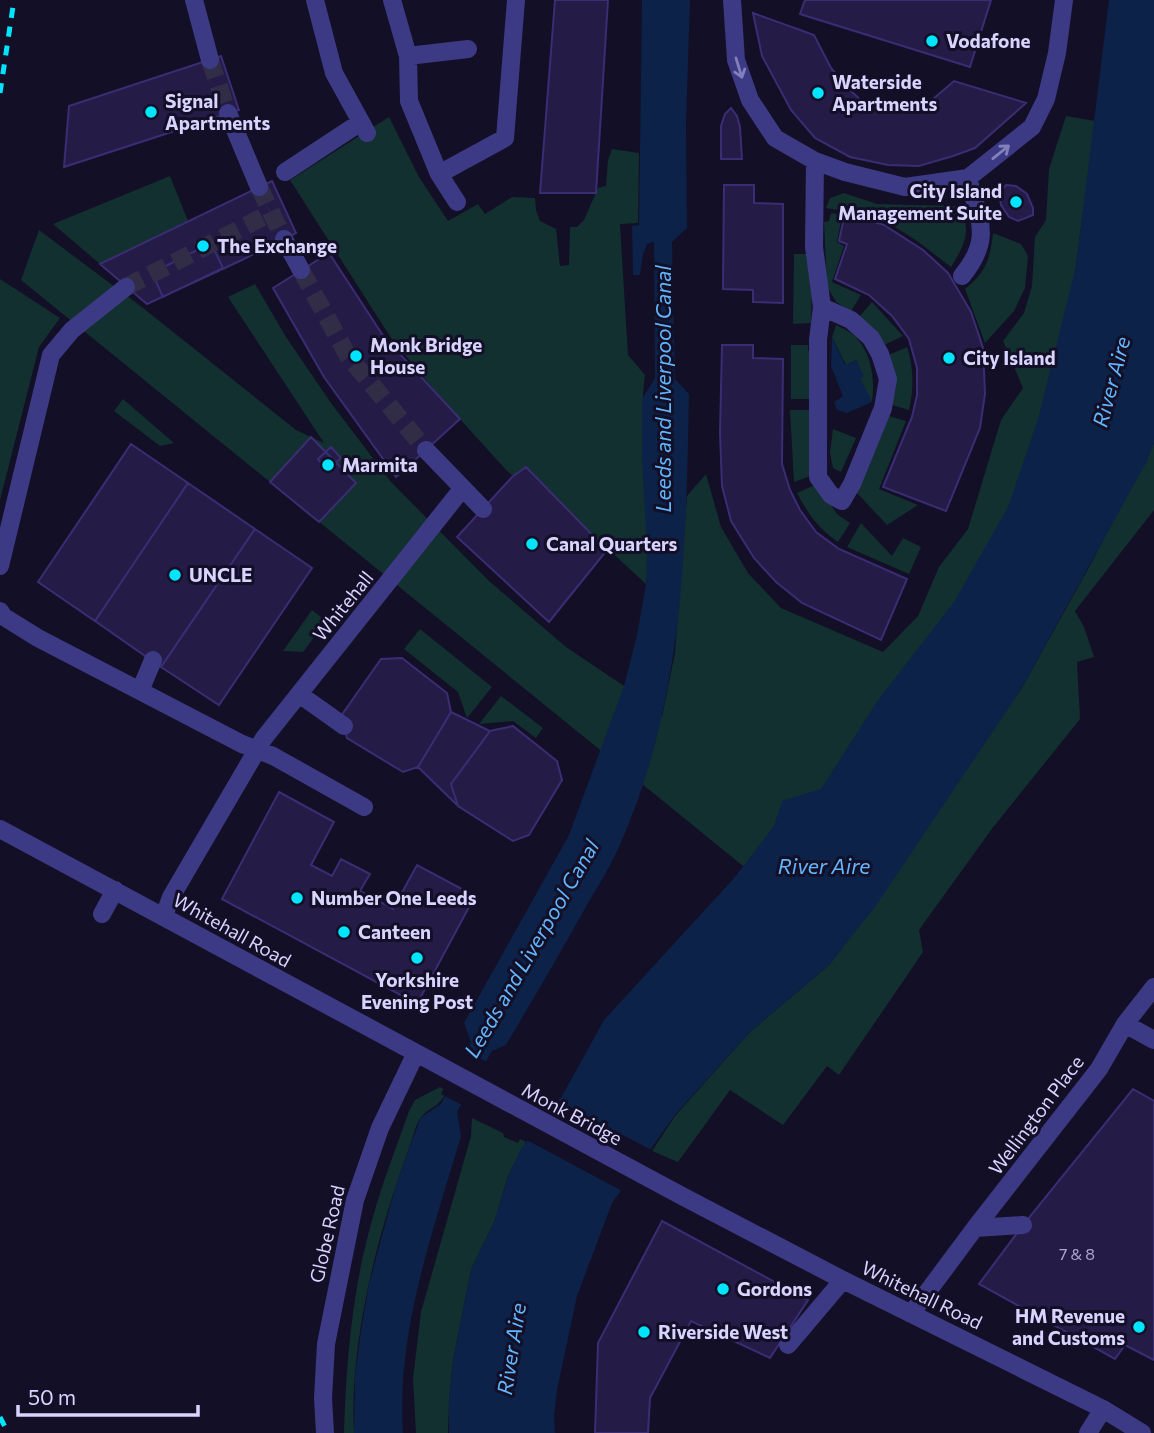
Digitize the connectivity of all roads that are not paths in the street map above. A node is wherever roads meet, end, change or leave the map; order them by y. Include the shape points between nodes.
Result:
1 (194, 0) edge
2 (315, 0) edge
3 (392, 0) edge
4 (516, 0) edge
5 (732, 0) edge
6 (1064, 0) edge
7 (468, 49) dead end
8 (408, 55) junction
9 (210, 60) tunnel mouth
10 (228, 113) tunnel mouth
11 (815, 161) junction
12 (285, 172) dead end
13 (439, 174) junction
14 (968, 178) junction
15 (259, 187) tunnel mouth
16 (457, 202) dead end
17 (284, 239) tunnel mouth
18 (301, 270) tunnel mouth
19 (962, 276) dead end
20 (126, 286) tunnel mouth
21 (822, 307) junction
22 (426, 450) tunnel mouth
23 (462, 489) junction
24 (483, 509) dead end
25 (0, 566) edge
26 (0, 611) edge
27 (153, 660) dead end
28 (140, 691) junction
29 (299, 694) junction
30 (344, 726) dead end
31 (257, 750) junction
32 (365, 807) dead end
33 (0, 829) edge
34 (115, 890) junction
35 (102, 914) dead end
36 (164, 916) junction
37 (1154, 987) edge
38 (1125, 1024) junction
39 (1154, 1040) edge
40 (415, 1055) junction
41 (443, 1068) joint
42 (682, 1196) joint
43 (1023, 1225) dead end
44 (975, 1228) junction
45 (843, 1280) junction
46 (911, 1314) junction
47 (788, 1345) dead end
48 (1103, 1409) junction
49 (325, 1433) edge
50 (1088, 1433) edge
51 (1142, 1433) edge

1 - 9 street
2 - 12 street via 334,73 364,127
3 - 8 street
4 - 13 street via 505,138
5 -> 11 street via 736,60 750,100 775,138
14 -> 6 street via 1032,127 1046,99
7 - 8 street
8 - 13 street via 410,101
10 - 15 street
11 - 14 street via 905,187
11 - 21 street via 814,247
13 - 16 street
14 - 19 street via 983,235
17 - 18 street
20 - 25 street via 72,330 51,355
21 - 21 street via 818,477 831,495 842,501 883,408 888,379 871,338 851,320
22 - 23 street
23 - 24 street
23 - 29 street, Whitehall
26 - 28 street via 38,638
27 - 28 street
28 - 31 street
29 - 30 street
29 - 31 street, Whitehall
31 - 32 street
31 - 36 street, Whitehall
33 - 34 street, Whitehall Road
34 - 35 street
34 - 36 street, Whitehall Road
36 - 40 street, Whitehall Road
37 - 38 street, Wellington Place
38 - 39 street
38 - 44 street, Wellington Place via 1099,1069
40 - 41 street, Whitehall Road
40 - 49 street, Globe Road via 380,1128 355,1200 326,1344
41 - 42 street, Monk Bridge
42 - 45 street, Whitehall Road
43 - 44 street
44 - 46 street, Wellington Place
45 - 46 street, Whitehall Road
45 - 47 street
46 - 48 street, Whitehall Road
48 - 50 street
48 - 51 street, Whitehall Road

